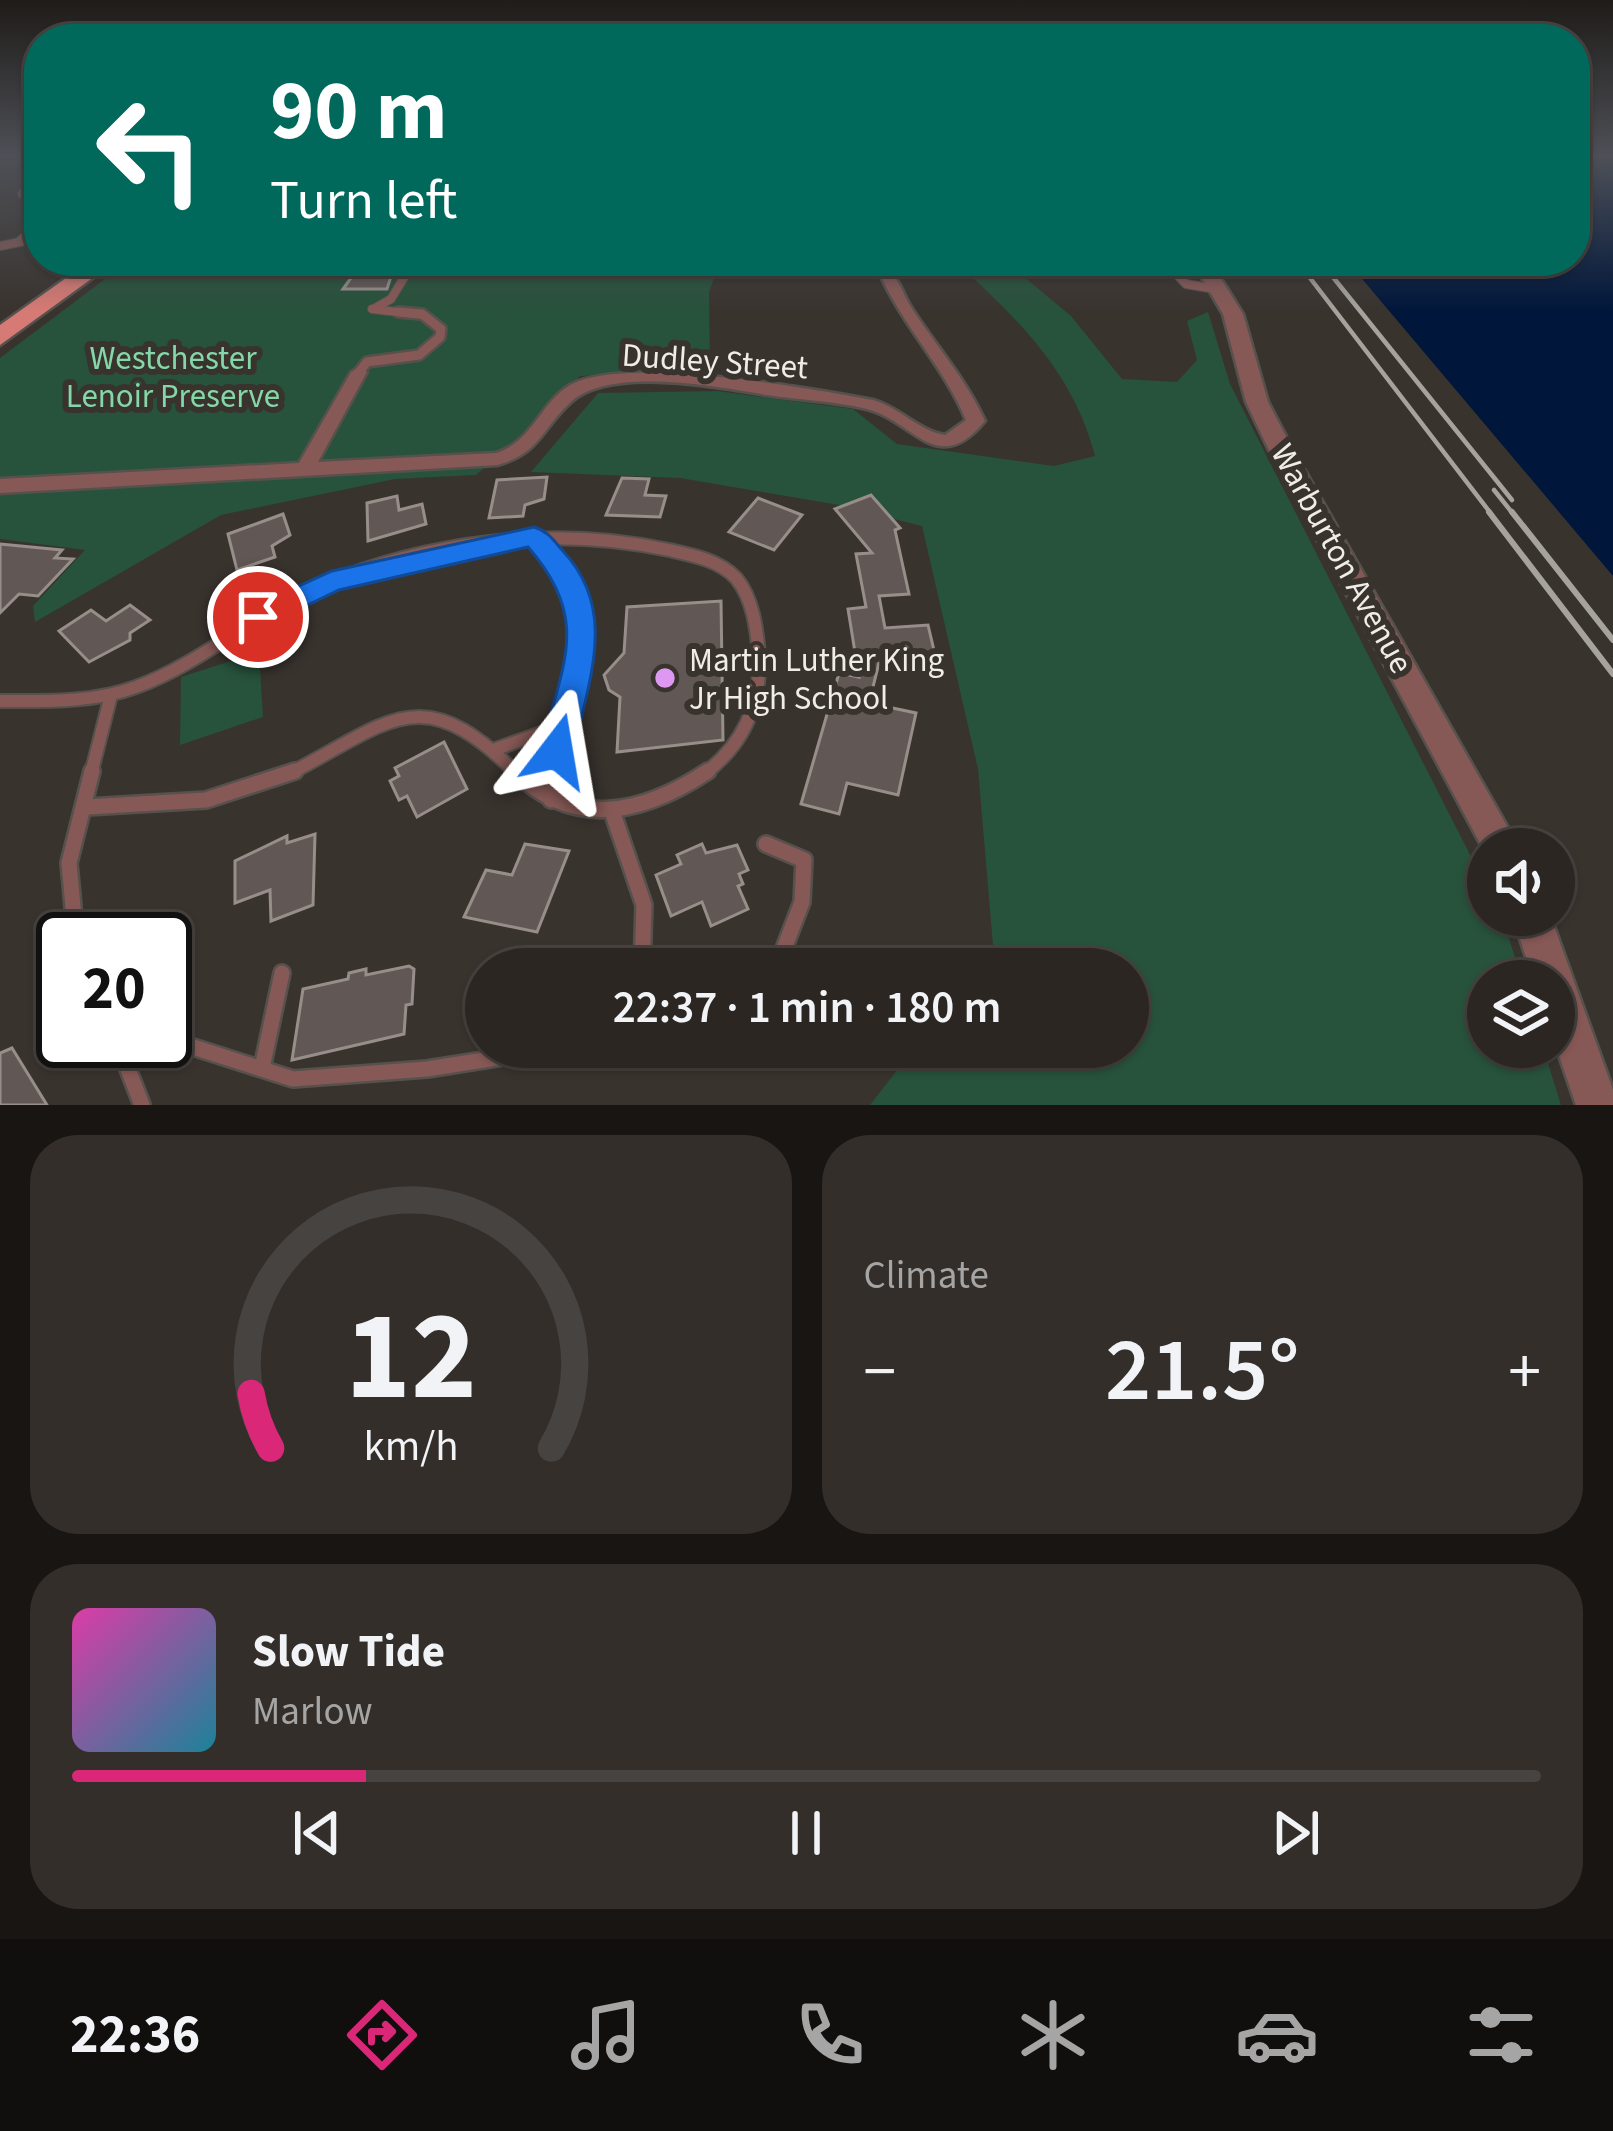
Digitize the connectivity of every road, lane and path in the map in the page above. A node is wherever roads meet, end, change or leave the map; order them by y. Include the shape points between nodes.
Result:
1 (24, 237) edge
2 (24, 241) edge
3 (17, 243) junction
4 (0, 247) edge
5 (84, 276) edge
6 (402, 276) edge
7 (888, 276) edge
8 (1178, 276) edge
9 (1211, 276) edge
10 (1221, 290) junction
11 (0, 337) edge
12 (359, 372) joint
13 (304, 471) junction
14 (0, 486) edge
15 (534, 536) junction
16 (111, 695) junction
17 (0, 700) edge
18 (561, 726) junction
19 (496, 749) junction
20 (550, 800) junction
21 (87, 807) junction
22 (614, 814) junction
23 (1490, 828) edge
24 (766, 844) dead end
25 (74, 912) edge
26 (643, 948) edge
27 (786, 948) edge
28 (282, 973) dead end
29 (1575, 1042) edge
30 (192, 1046) edge
31 (465, 1064) edge
32 (128, 1068) edge
33 (262, 1068) junction
34 (142, 1105) edge
35 (1597, 1105) edge

1 - 3 lane
2 - 3 lane
3 - 4 lane
5 - 11 main road
6 - 12 lane via 372,309 422,314 440,337 418,355 367,362
7 - 13 street, Dudley Street via 968,398 976,421 963,436 921,435 880,406 722,383 598,381 578,388 538,436 508,457
8 - 10 lane
9 - 10 street, Warburton Avenue
10 - 23 street, Warburton Avenue via 1256,402
12 - 13 street
13 - 14 street, Dudley Street
15 - 16 lane via 332,581
15 - 18 lane via 583,609
15 - 22 lane via 610,537 716,560 739,578 753,608 760,658 753,722 724,760 664,802
16 - 17 lane
16 - 21 lane
18 - 19 lane
18 - 20 lane
19 - 20 lane
19 - 21 lane via 448,719 408,717 246,792
20 - 22 lane
21 - 25 lane via 69,863
22 - 26 lane via 644,905
24 - 27 lane via 804,860 807,878
28 - 33 lane
29 - 35 street
30 - 33 lane
31 - 33 lane via 292,1079
32 - 34 lane

